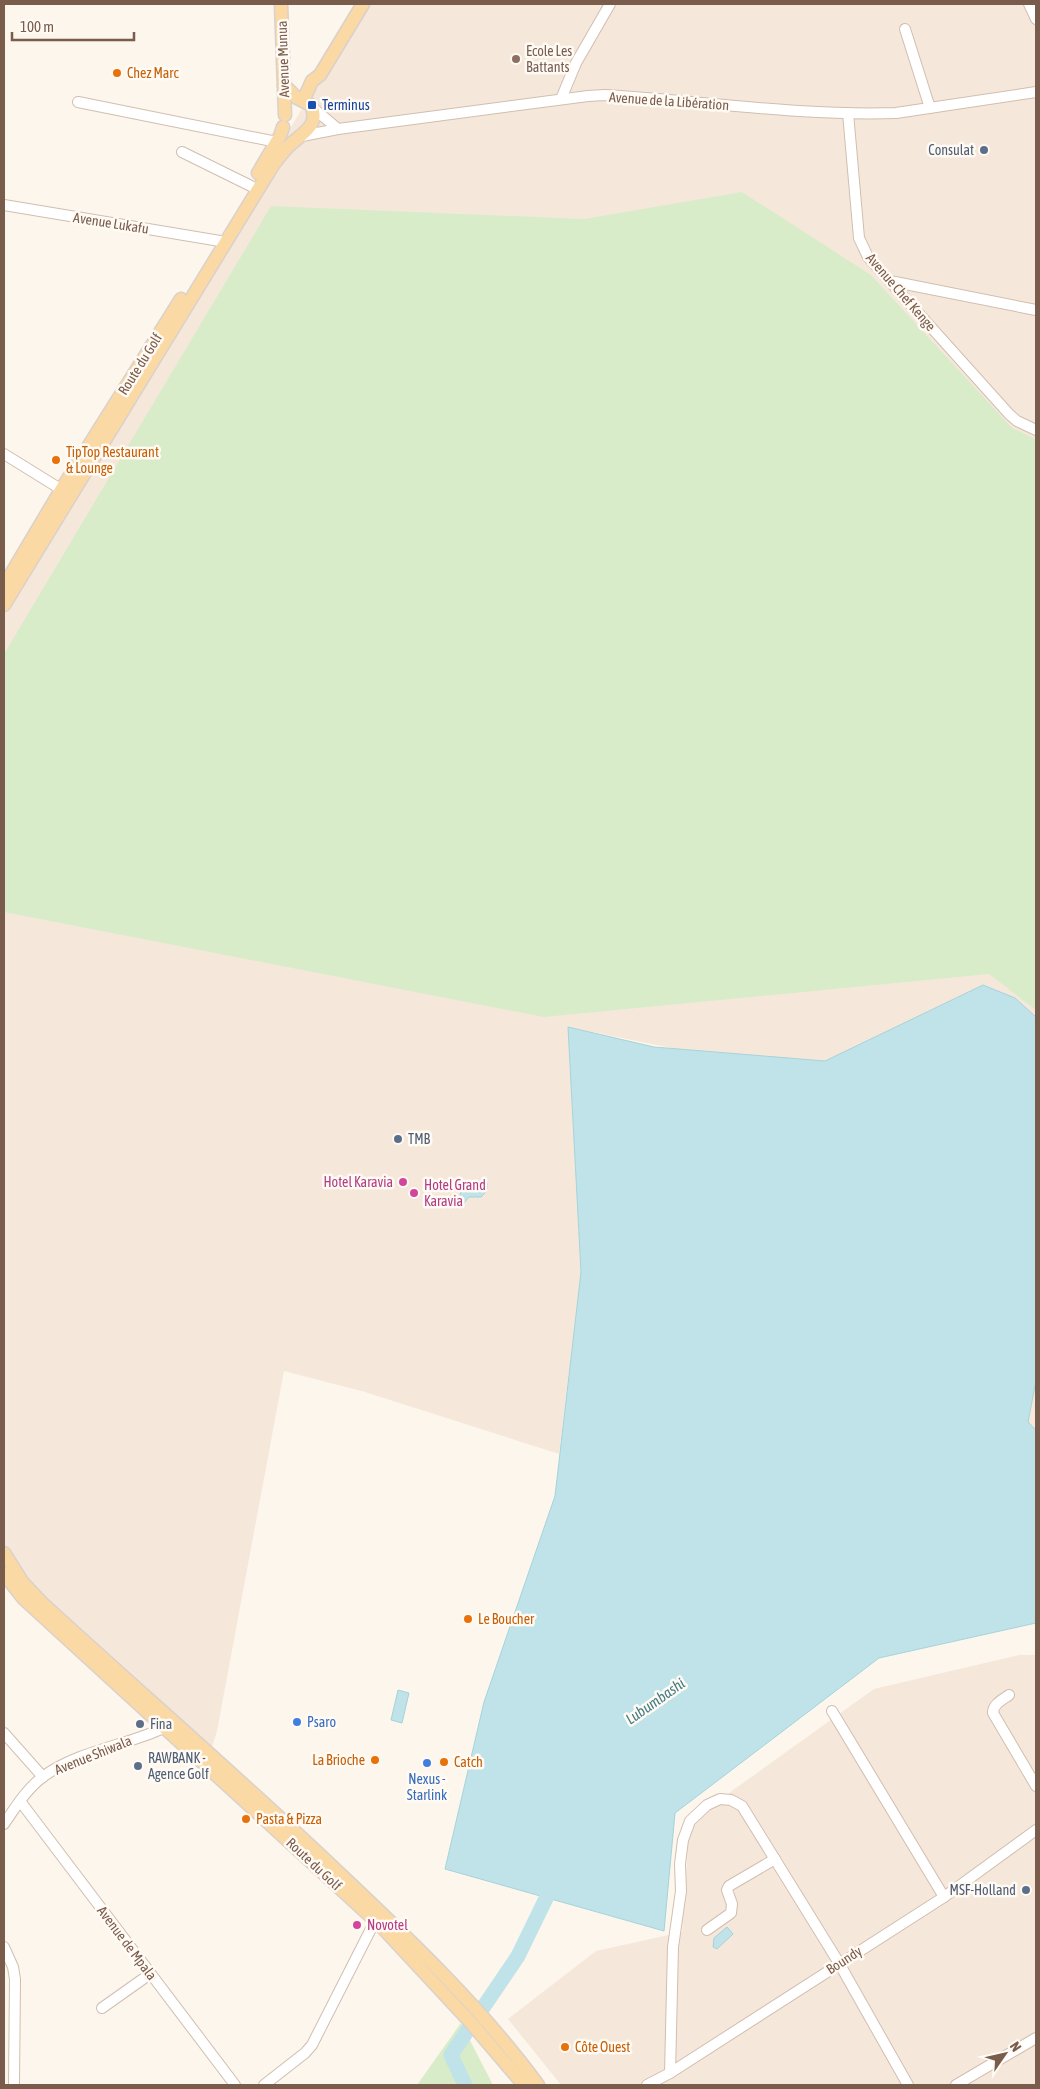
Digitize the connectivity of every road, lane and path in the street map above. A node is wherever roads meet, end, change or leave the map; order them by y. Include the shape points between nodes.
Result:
1 (281, 4) edge
2 (363, 4) edge
3 (610, 4) edge
4 (1029, 4) edge
5 (1036, 19) edge
6 (905, 29) dead end
7 (284, 85) junction
8 (1036, 92) edge
9 (561, 99) junction
10 (78, 102) dead end
11 (307, 103) junction
12 (930, 108) junction
13 (848, 113) junction
14 (284, 120) junction
15 (338, 129) junction
16 (300, 137) junction
17 (277, 142) junction
18 (182, 152) dead end
19 (251, 186) junction
20 (4, 205) edge
21 (222, 241) junction
22 (890, 281) junction
23 (1036, 310) edge
24 (1036, 430) edge
25 (4, 454) edge
26 (66, 493) junction
27 (4, 586) edge
28 (4, 605) edge
29 (4, 1553) edge
30 (4, 1574) edge
31 (1009, 1695) dead end
32 (832, 1711) dead end
33 (167, 1723) junction
34 (4, 1733) edge
35 (43, 1777) junction
36 (1036, 1786) edge
37 (20, 1801) junction
38 (4, 1824) edge
39 (1036, 1830) edge
40 (775, 1858) junction
41 (944, 1897) junction
42 (378, 1916) junction
43 (706, 1930) dead end
44 (4, 1947) edge
45 (839, 1963) junction
46 (150, 1974) junction
47 (102, 2008) dead end
48 (472, 2014) junction
49 (1036, 2038) edge
50 (670, 2073) junction
51 (14, 2085) edge
52 (235, 2085) edge
53 (264, 2085) edge
54 (524, 2085) edge
55 (538, 2085) edge
56 (647, 2085) edge
57 (908, 2085) edge
58 (956, 2085) edge

1 - 7 main road, Avenue Munua
2 - 11 main road via 320,75 312,81
3 - 9 street via 576,63
4 - 5 street
6 - 12 street
7 - 11 main road
7 - 14 main road, Avenue Munua
8 - 12 street, Avenue de la Libération
9 - 13 street, Avenue de la Libération via 605,95
9 - 15 street, Avenue de la Libération
10 - 17 street
11 - 14 main road via 291,105
11 - 15 street
11 - 16 main road via 313,121
12 - 13 street, Avenue de la Libération via 896,113
13 - 22 street, Avenue Chef Kenge via 859,238 868,257
14 - 16 main road via 288,136
14 - 17 main road, Route du Golf
15 - 16 street, Avenue de la Libération
16 - 21 main road via 273,165
17 - 19 main road, Route du Golf
18 - 19 street
19 - 21 main road, Route du Golf
20 - 21 street, Avenue Lukafu
21 - 26 main road, Route du Golf
22 - 23 street
22 - 24 street, Avenue Chef Kenge via 1008,414
25 - 26 street
26 - 27 main road, Route du Golf
26 - 28 main road
29 - 33 main road via 36,1597
30 - 33 main road, Route du Golf via 24,1599
31 - 36 street via 993,1708 993,1713
32 - 41 street
33 - 35 street, Avenue Shiwala via 80,1758
33 - 42 main road, Route du Golf
34 - 35 street
35 - 37 street, Avenue Shiwala
37 - 38 street, Avenue Shiwala
37 - 46 street, Avenue de Mpala
39 - 41 street, Boundy
40 - 43 street via 728,1886 731,1913
40 - 45 street
40 - 50 street via 742,1806 731,1800 720,1799 707,1805 688,1824 680,1864 681,1891 673,1947
41 - 45 street, Boundy
42 - 48 main road, Route du Golf
42 - 53 street via 312,2045
44 - 51 street via 15,1979
45 - 50 street, Boundy
45 - 57 street
46 - 47 street
46 - 52 street, Avenue de Mpala
48 - 54 main road, Route du Golf
48 - 55 main road
49 - 58 street
50 - 56 street, Boundy

